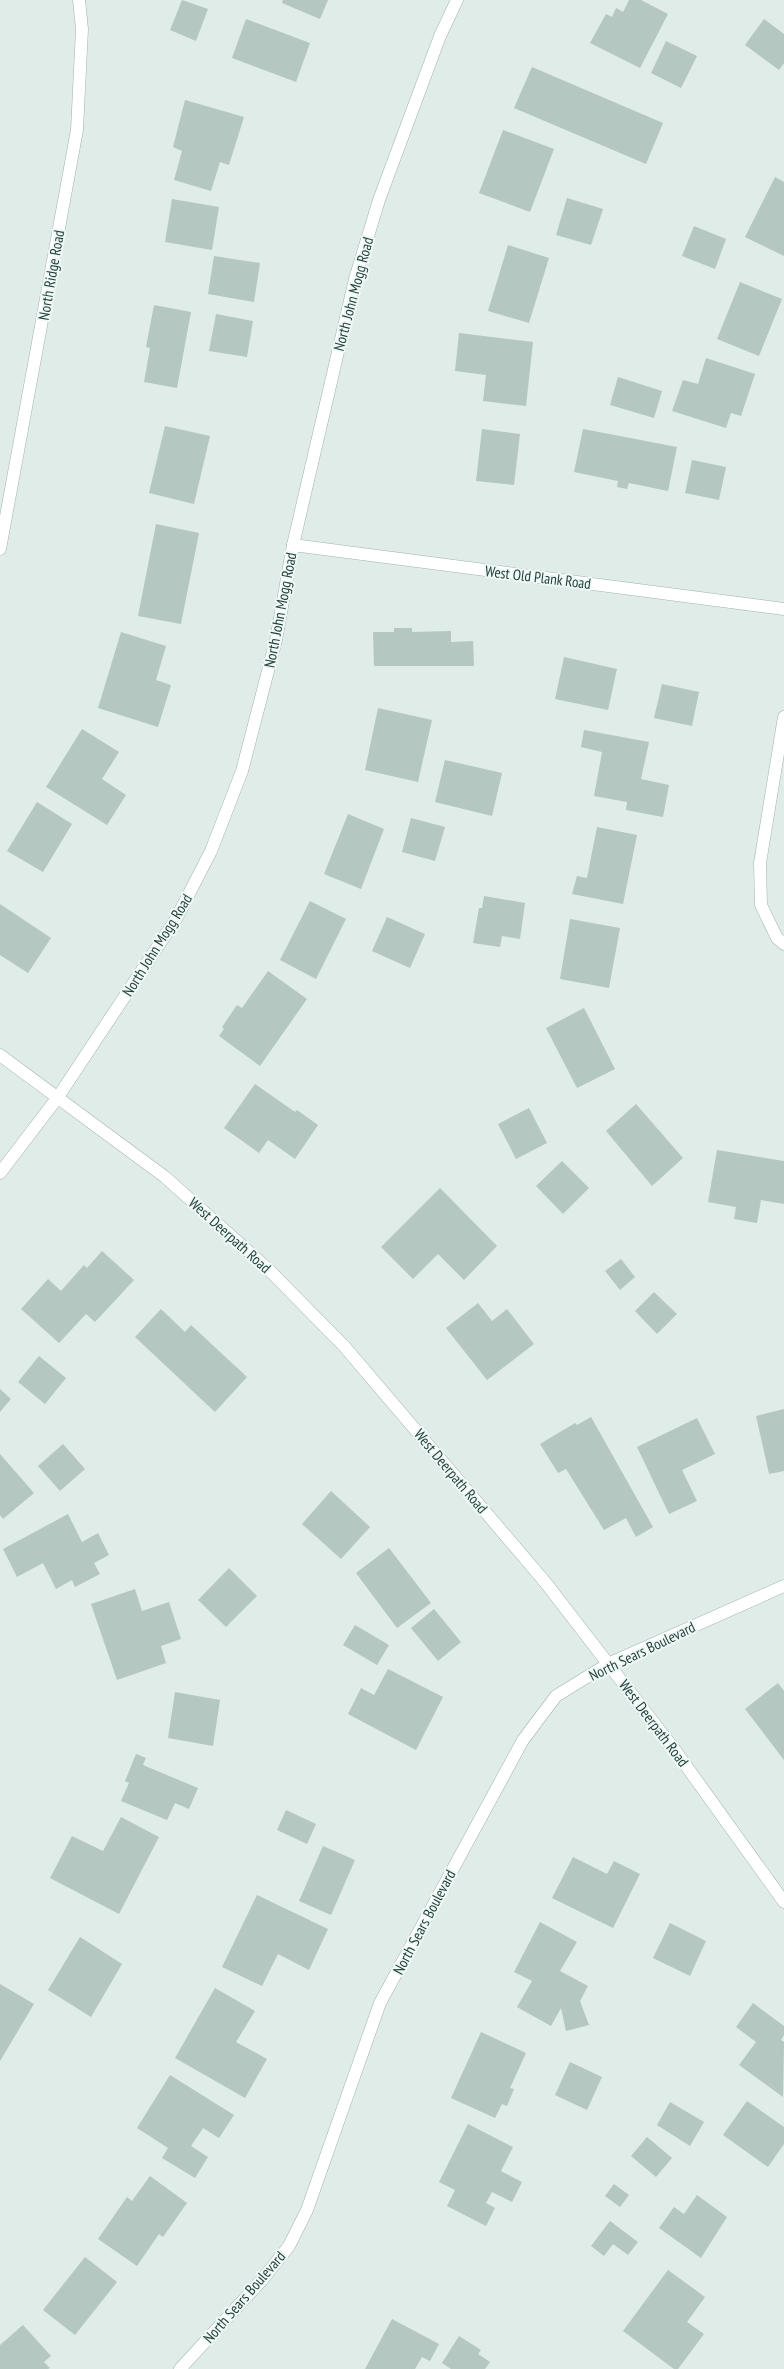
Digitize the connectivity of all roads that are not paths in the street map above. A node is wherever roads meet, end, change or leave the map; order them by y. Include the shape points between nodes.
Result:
1 (79, 0) edge
2 (458, 0) edge
3 (293, 545) junction
4 (0, 549) edge
5 (784, 609) edge
6 (784, 716) edge
7 (784, 944) edge
8 (0, 1055) edge
9 (58, 1097) junction
10 (0, 1173) edge
11 (784, 1586) edge
12 (608, 1664) junction
13 (784, 1902) edge
14 (180, 2369) edge

1 - 4 street, North Ridge Road via 82,29 77,130
2 - 3 street, North John Mogg Road via 440,36 378,200 355,279
3 - 5 street, West Old Plank Road
3 - 9 street, North John Mogg Road via 276,640 242,771 211,851 176,919
6 - 7 street via 760,863 761,905 777,938
8 - 9 street, West Deerpath Road
9 - 10 street, North John Mogg Road
9 - 12 street, West Deerpath Road via 165,1177 268,1269 344,1346 545,1582
11 - 12 street, North Sears Boulevard
12 - 13 street, West Deerpath Road via 674,1749
12 - 14 street, North Sears Boulevard via 556,1696 523,1740 380,2004 307,2210 289,2246 262,2280

